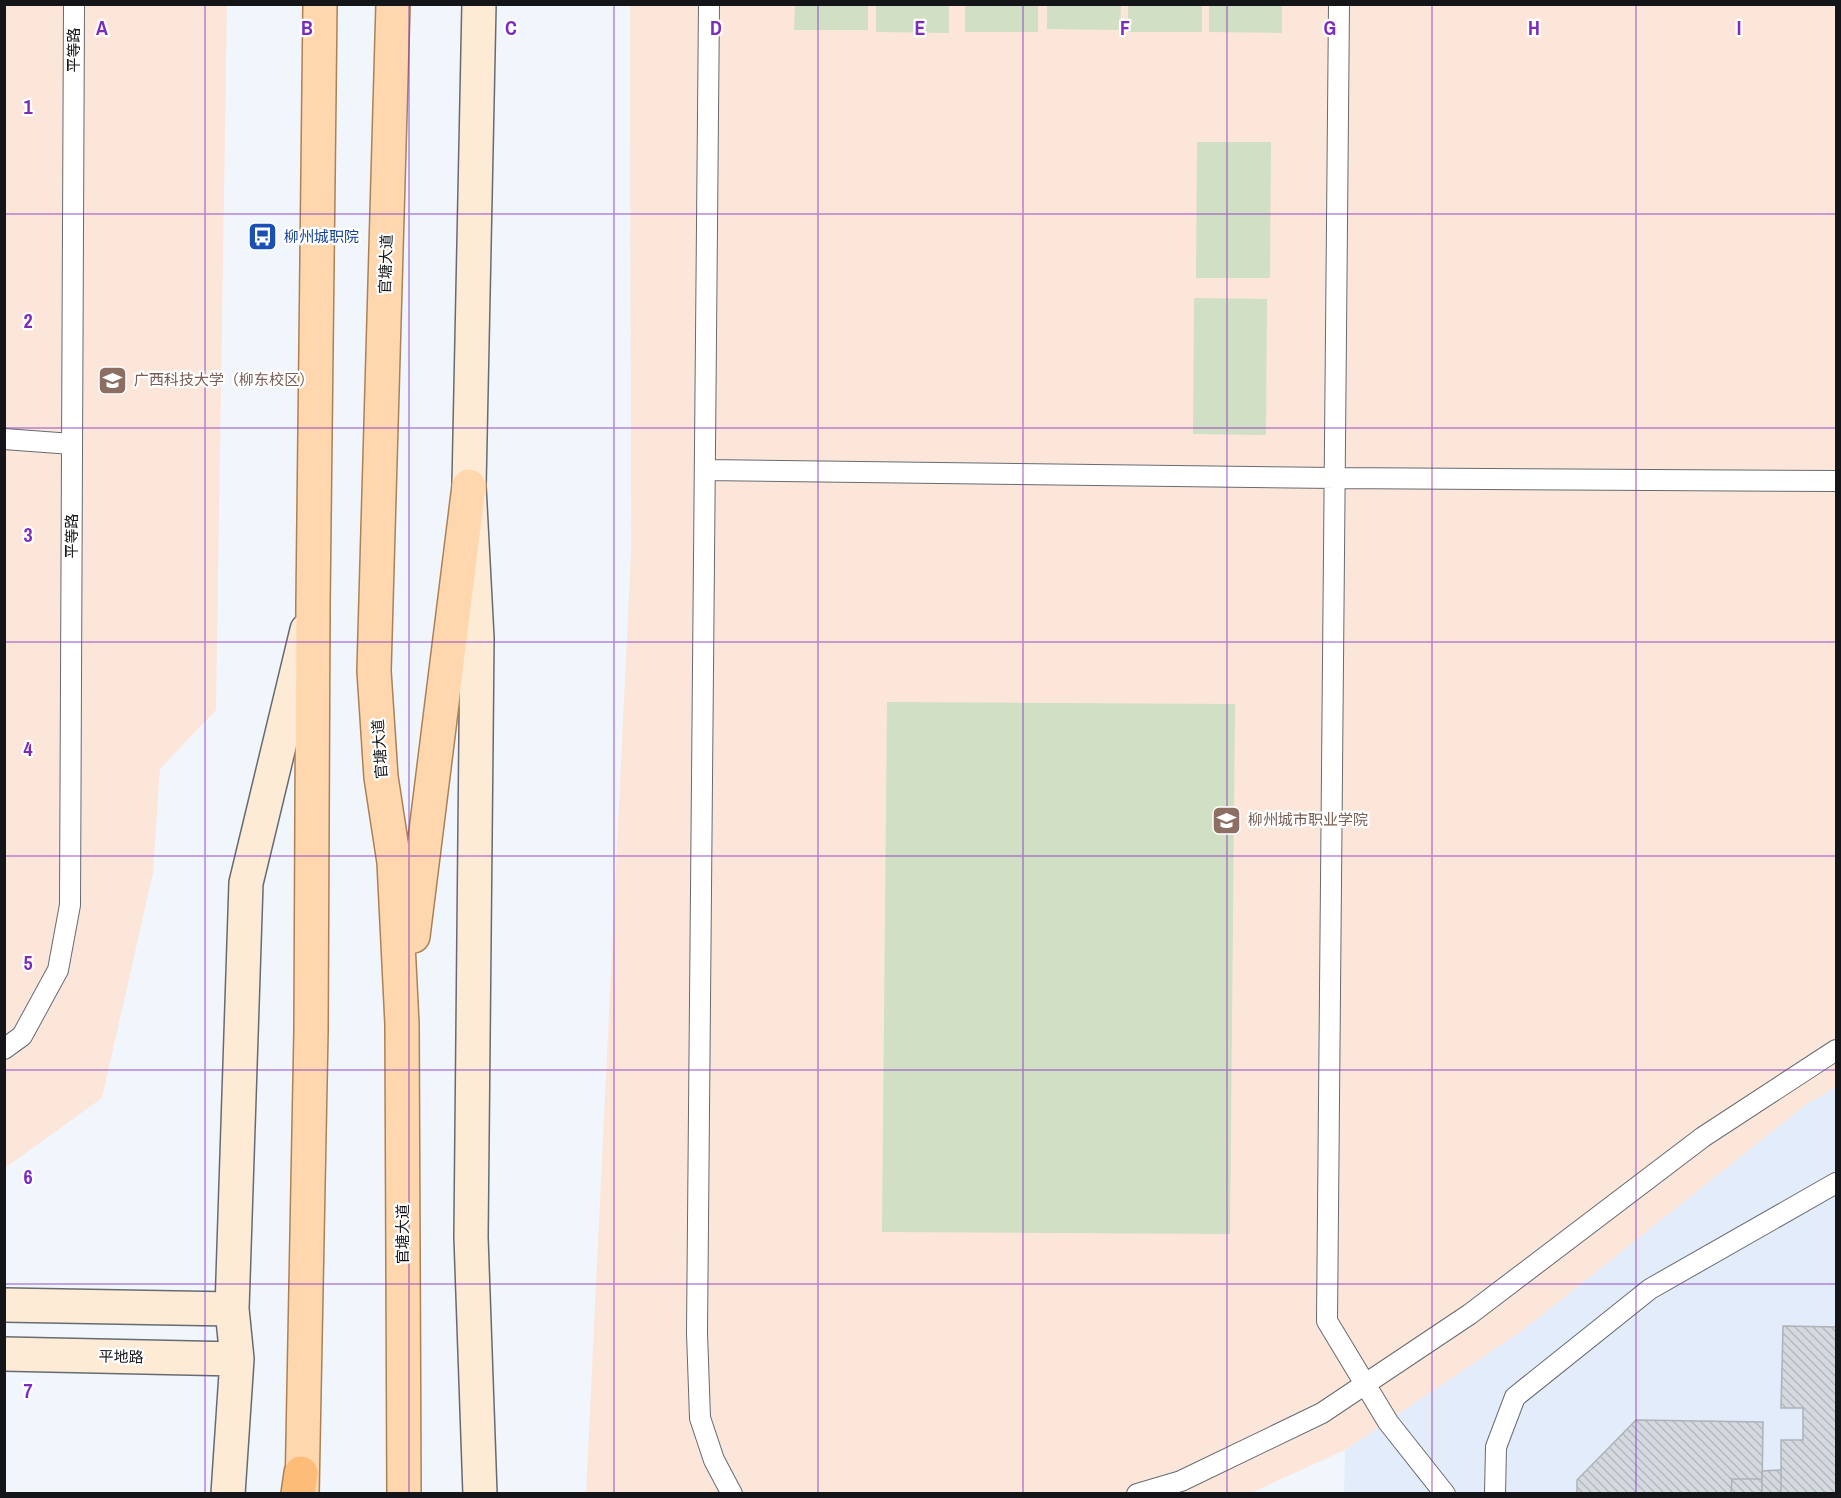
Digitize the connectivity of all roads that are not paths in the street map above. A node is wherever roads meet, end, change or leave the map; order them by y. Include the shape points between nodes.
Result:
1 (74, 4) edge
2 (320, 4) edge
3 (393, 4) edge
4 (479, 4) edge
5 (709, 4) edge
6 (1339, 4) edge
7 (4, 439) edge
8 (72, 444) junction
9 (705, 470) junction
10 (1335, 478) junction
11 (1836, 481) edge
12 (469, 486) junction
13 (313, 605) junction
14 (402, 1024) junction
15 (4, 1049) edge
16 (1836, 1050) edge
17 (1836, 1183) edge
18 (4, 1305) edge
19 (232, 1309) junction
20 (4, 1354) edge
21 (237, 1359) junction
22 (1364, 1385) junction
23 (300, 1487) edge
24 (228, 1494) edge
25 (404, 1494) edge
26 (480, 1494) edge
27 (732, 1494) edge
28 (1137, 1494) edge
29 (1445, 1494) edge
30 (1495, 1494) edge

1 - 8 lane, 平等路
2 - 13 main road
3 - 14 main road, 官塘大道 via 374,671 381,777 394,862
4 - 12 main road
5 - 9 lane
6 - 10 lane
7 - 8 lane
8 - 15 lane, 平等路 via 70,905 58,970 22,1036
9 - 10 lane
9 - 27 lane via 697,1333 700,1418 714,1460
10 - 11 lane
10 - 22 lane via 1327,1322
12 - 14 main road
12 - 26 main road via 477,639 471,1237
13 - 19 main road via 246,883
13 - 23 main road via 311,1043
14 - 25 main road, 官塘大道
16 - 22 lane via 1702,1137 1470,1314
17 - 30 lane via 1650,1289 1515,1397 1496,1447
18 - 19 main road
19 - 21 main road
20 - 21 main road, 平地路
21 - 24 main road
22 - 28 lane via 1322,1413 1181,1481
22 - 29 lane

